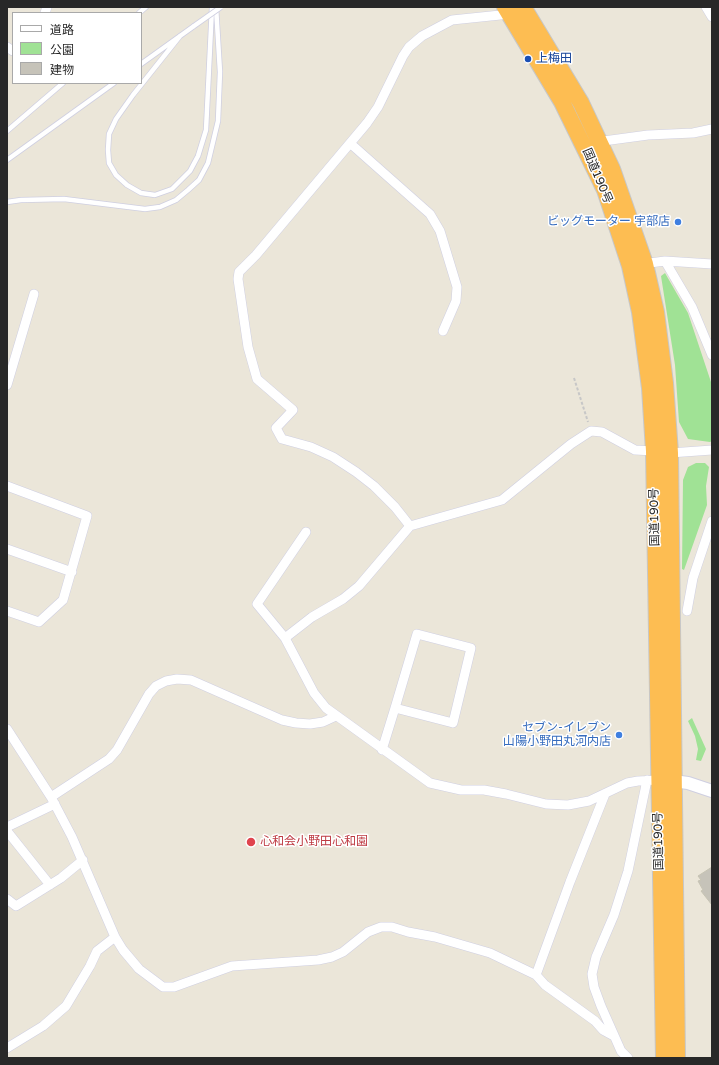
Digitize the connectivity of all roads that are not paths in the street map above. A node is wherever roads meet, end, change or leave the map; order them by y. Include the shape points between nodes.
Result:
1 (212, 7) edge
2 (216, 7) edge
3 (221, 7) edge
4 (706, 7) edge
5 (513, 9) edge
6 (712, 17) edge
7 (180, 36) junction
8 (142, 63) edge
9 (62, 84) edge
10 (113, 84) edge
11 (142, 84) edge
12 (142, 84) edge
13 (712, 129) edge
14 (7, 131) edge
15 (351, 144) junction
16 (592, 144) junction
17 (7, 160) edge
18 (7, 202) edge
19 (665, 260) junction
20 (712, 264) edge
21 (638, 265) junction
22 (34, 294) dead end
23 (443, 331) dead end
24 (712, 355) edge
25 (7, 385) edge
26 (712, 450) edge
27 (662, 452) junction
28 (7, 486) edge
29 (712, 521) edge
30 (410, 526) junction
31 (306, 532) dead end
32 (7, 549) edge
33 (72, 572) junction
34 (7, 611) edge
35 (687, 611) dead end
36 (285, 638) junction
37 (395, 708) junction
38 (336, 716) junction
39 (7, 729) edge
40 (382, 750) junction
41 (653, 780) junction
42 (675, 781) junction
43 (712, 790) edge
44 (605, 794) junction
45 (53, 800) junction
46 (7, 827) edge
47 (7, 831) edge
48 (84, 860) junction
49 (50, 885) junction
50 (7, 899) edge
51 (115, 937) junction
52 (536, 975) junction
53 (614, 1036) junction
54 (7, 1048) edge
55 (628, 1058) edge
56 (664, 1058) edge
57 (677, 1058) edge

1 - 12 lane via 206,130 190,171 172,189 155,195 141,194 127,185 116,175 109,163 109,134 116,119
2 - 18 lane via 220,72 218,121 208,163 198,180 188,190 176,200 160,207 145,209 64,199
3 - 7 lane, bridge
4 - 6 street
5 - 15 street via 452,20 422,36 403,56 378,107
5 - 16 highway, 国道190号 via 540,62
7 - 8 lane
7 - 11 lane
9 - 14 lane
10 - 17 lane
13 - 16 street
15 - 23 street via 430,214 440,231 457,287 456,301
15 - 30 street via 239,272 242,311 256,379 293,410 276,428 282,439 311,447 356,472 395,507
16 - 21 highway, 国道190号 via 605,190
19 - 20 street
19 - 21 street
19 - 24 street via 692,307
21 - 27 highway, 国道190号 via 640,312
22 - 25 street
26 - 27 street
27 - 30 street via 635,450 602,432 591,431 502,500
27 - 41 highway, 国道190号
27 - 42 highway, 国道190号
28 - 33 street via 87,516
29 - 35 street via 693,578
30 - 36 street via 359,586
31 - 36 street via 257,604
32 - 33 street
33 - 34 street via 63,600 39,622
36 - 38 street via 314,693
37 - 37 street via 453,723 471,648 417,634
37 - 40 street
38 - 40 street
38 - 45 street via 323,722 296,723 282,720 191,680 166,681 156,686 149,694 117,750 109,759
39 - 45 street
40 - 44 street via 430,783 461,790 484,790 553,805 588,801
41 - 42 street
41 - 44 street via 627,784
41 - 53 street via 628,871 592,974 594,987
41 - 56 highway, 国道190号
42 - 43 street
42 - 57 highway, 国道190号
44 - 52 street
45 - 46 street
45 - 48 street
47 - 49 street
48 - 49 street
48 - 51 street
49 - 50 street via 16,906
51 - 52 street via 139,969 163,987 174,987 232,966 332,957 381,926 435,937 490,953
51 - 54 street via 97,951 66,1006 43,1026
52 - 53 street via 545,985
53 - 55 street via 620,1050

